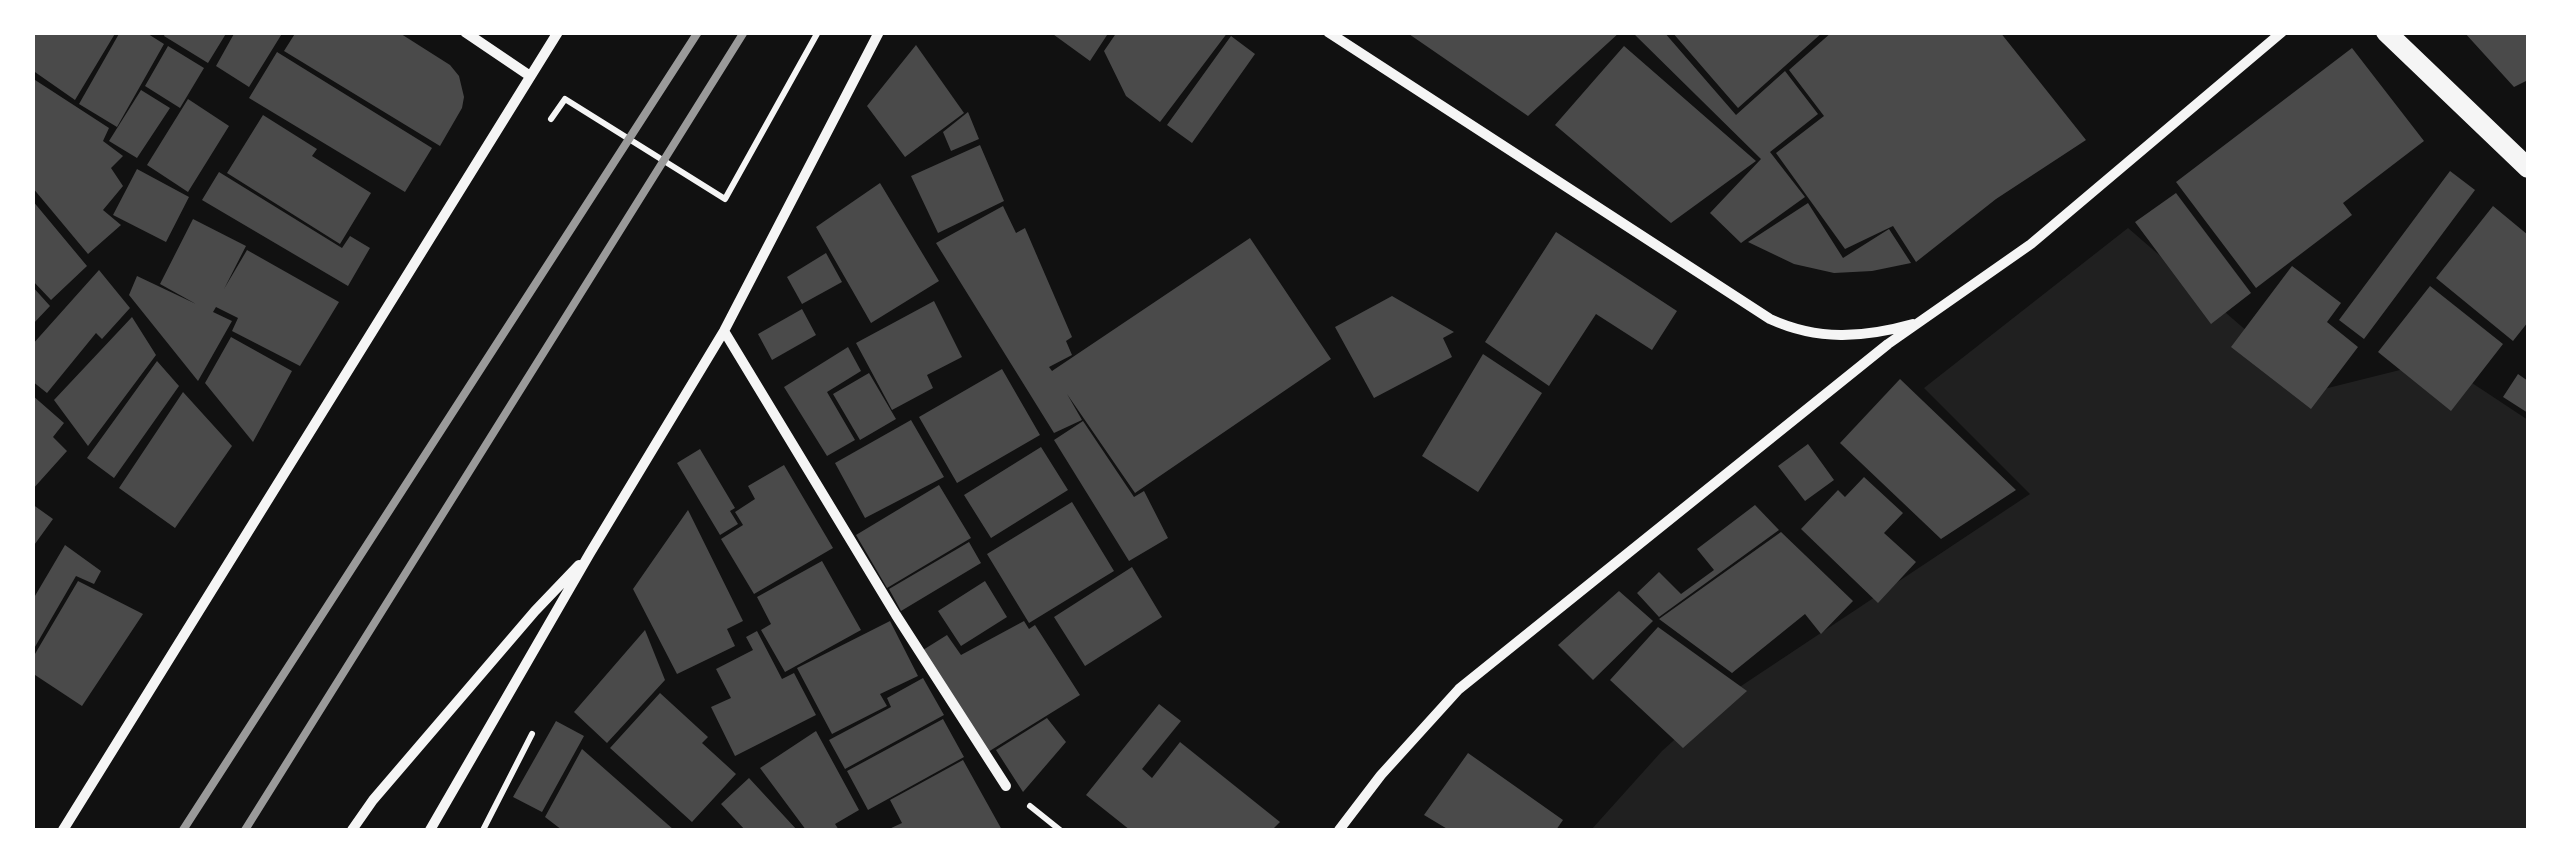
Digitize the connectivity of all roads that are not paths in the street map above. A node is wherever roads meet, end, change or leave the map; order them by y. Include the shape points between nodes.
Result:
1 (466, 32) edge
2 (558, 32) edge
3 (879, 32) edge
4 (1328, 32) edge
5 (2282, 32) edge
6 (2386, 32) edge
7 (530, 76) junction
8 (2528, 168) edge
9 (1922, 322) junction
10 (724, 331) junction
11 (590, 553) junction
12 (1006, 786) dead end
13 (63, 830) edge
14 (352, 830) edge
15 (430, 830) edge
16 (1340, 830) edge

1 - 7 street
2 - 7 street
3 - 10 street
4 - 9 street via 1770,318 1843,337
5 - 9 street via 2031,244
6 - 8 main road
7 - 13 street
9 - 16 street via 1459,689
10 - 11 street
10 - 12 street
11 - 14 street
11 - 15 street

